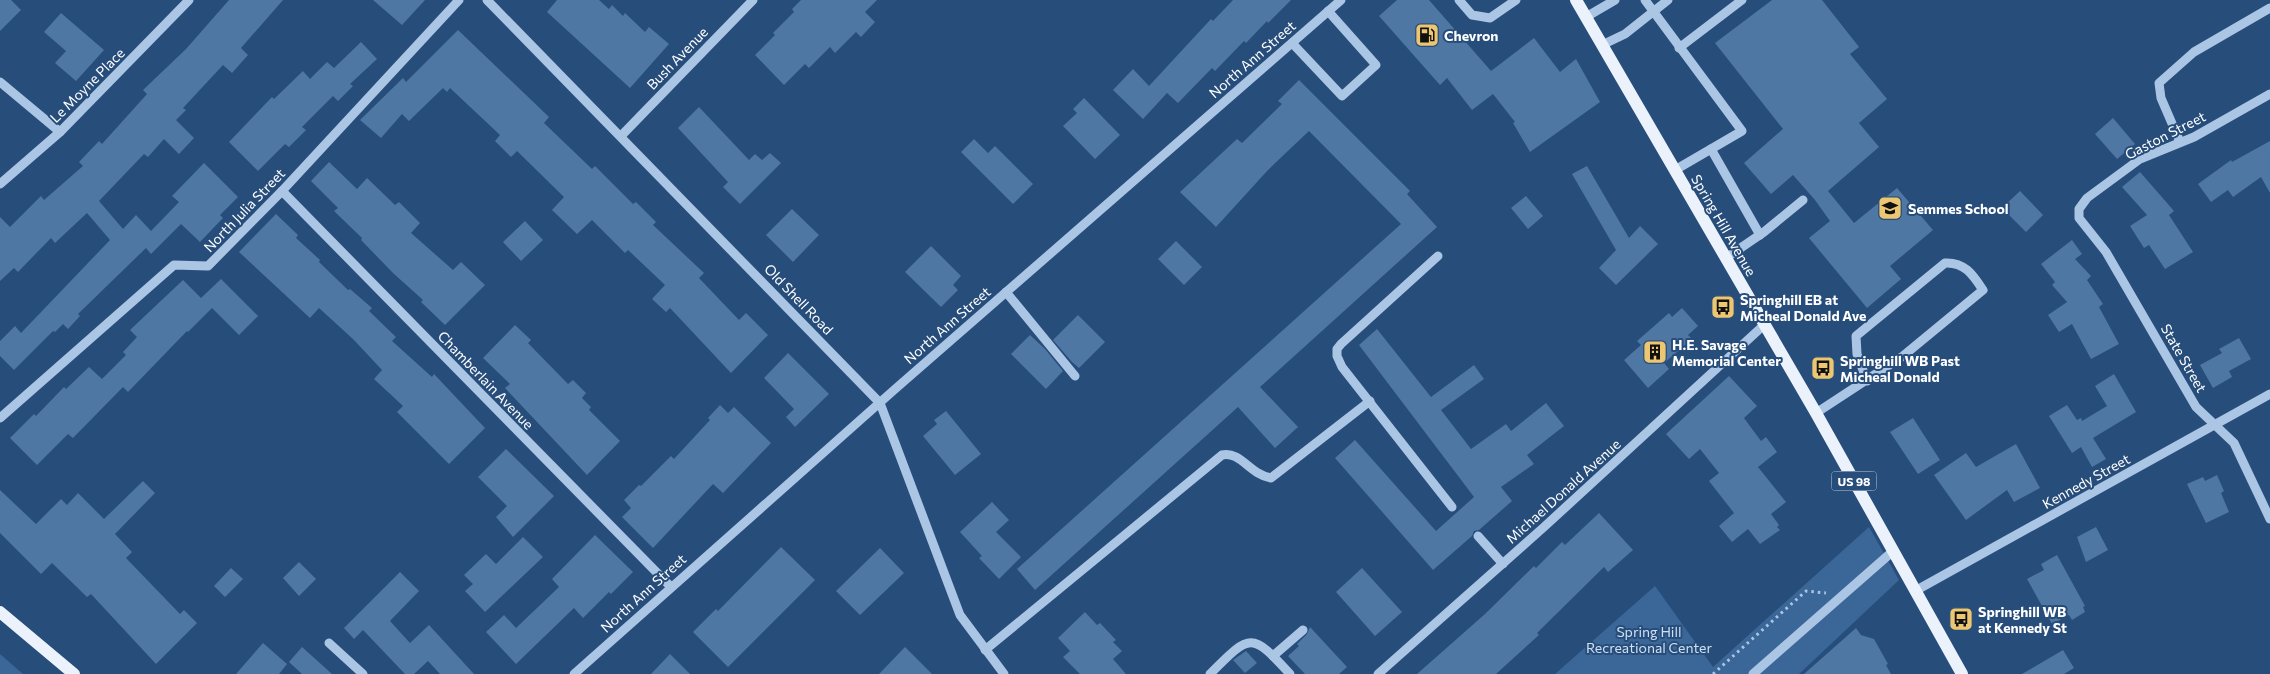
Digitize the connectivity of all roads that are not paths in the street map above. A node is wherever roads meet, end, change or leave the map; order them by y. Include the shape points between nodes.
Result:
1 (189, 0) edge
2 (459, 0) edge
3 (487, 0) edge
4 (753, 0) edge
5 (1340, 0) edge
6 (1458, 0) edge
7 (1516, 0) edge
8 (1576, 0) edge
9 (1615, 0) edge
10 (1645, 0) edge
11 (1668, 0) edge
12 (1742, 0) edge
13 (2270, 8) edge
14 (1328, 11) junction
15 (1652, 12) junction
16 (1586, 17) junction
17 (1292, 43) junction
18 (1602, 45) junction
19 (1679, 48) junction
20 (0, 82) edge
21 (2270, 94) edge
22 (60, 132) junction
23 (620, 136) junction
24 (2180, 142) junction
25 (1712, 149) junction
26 (1675, 170) junction
27 (0, 184) edge
28 (282, 191) junction
29 (1803, 200) dead end
30 (2079, 209) joint
31 (1760, 235) junction
32 (1438, 256) dead end
33 (1726, 258) junction
34 (1006, 292) junction
35 (1764, 325) junction
36 (1075, 376) dead end
37 (1867, 381) junction
38 (2270, 394) edge
39 (1370, 401) junction
40 (880, 402) junction
41 (1816, 413) junction
42 (0, 418) edge
43 (2215, 426) junction
44 (1452, 507) dead end
45 (2270, 519) edge
46 (1478, 536) dead end
47 (1892, 552) junction
48 (1503, 564) junction
49 (670, 587) junction
50 (1915, 591) junction
51 (0, 612) edge
52 (1303, 630) dead end
53 (329, 643) dead end
54 (985, 650) junction
55 (1273, 656) junction
56 (74, 674) edge
57 (363, 674) edge
58 (574, 674) edge
59 (1004, 674) edge
60 (1210, 674) edge
61 (1290, 674) edge
62 (1378, 674) edge
63 (1753, 674) edge
64 (1962, 674) edge

1 - 22 street, Le Moyne Place
2 - 28 street, North Julia Street
3 - 23 street, Old Shell Road
4 - 23 street, Bush Avenue
5 - 14 street, North Ann Street
6 - 7 street via 1472,15 1490,18
8 - 16 main road, Spring Hill Avenue / US 98
9 - 16 street
10 - 15 street
11 - 15 street
12 - 19 street
13 - 24 street via 2194,52 2159,83 2161,98
14 - 17 street, North Ann Street
14 - 17 street via 1376,65 1342,96
15 - 18 street via 1625,34
15 - 19 street
16 - 18 main road, Spring Hill Avenue / US 98
17 - 34 street, North Ann Street
18 - 26 main road, Spring Hill Avenue / US 98
19 - 25 street via 1742,131
20 - 22 street
21 - 24 street, Gaston Street
22 - 27 street, Le Moyne Place
23 - 40 street, Old Shell Road
24 - 30 street, Gaston Street via 2140,159 2087,198
25 - 26 street
25 - 31 street
26 - 33 main road, Spring Hill Avenue / US 98
28 - 42 street, North Julia Street via 208,266 174,265
28 - 49 street, Chamberlain Avenue
29 - 31 street
30 - 43 street, State Street via 2079,218 2106,252 2196,407
31 - 33 street
32 - 39 street via 1337,349 1342,368
33 - 35 main road, Spring Hill Avenue / US 98
34 - 36 street
34 - 40 street, North Ann Street
35 - 41 main road, Spring Hill Avenue / US 98
35 - 48 street, Michael Donald Avenue
37 - 37 street via 1904,356 1984,290 1968,269 1956,262 1945,263 1856,336 1857,354
37 - 41 street
38 - 43 street, Kennedy Street
39 - 44 street
39 - 54 street via 1271,478 1252,471 1237,456 1222,455
40 - 49 street, North Ann Street
40 - 54 street, Old Shell Road via 960,616
41 - 47 main road, Spring Hill Avenue / US 98
43 - 45 street, State Street via 2234,443
43 - 50 street, Kennedy Street
46 - 48 street
47 - 50 main road, Spring Hill Avenue / US 98
47 - 63 street
48 - 62 street, Michael Donald Avenue
49 - 58 street, North Ann Street
50 - 64 main road, Spring Hill Avenue / US 98
51 - 56 main road
52 - 55 street
53 - 57 street
54 - 59 street, Old Shell Road
55 - 60 street via 1259,644 1248,643 1237,647
55 - 61 street

